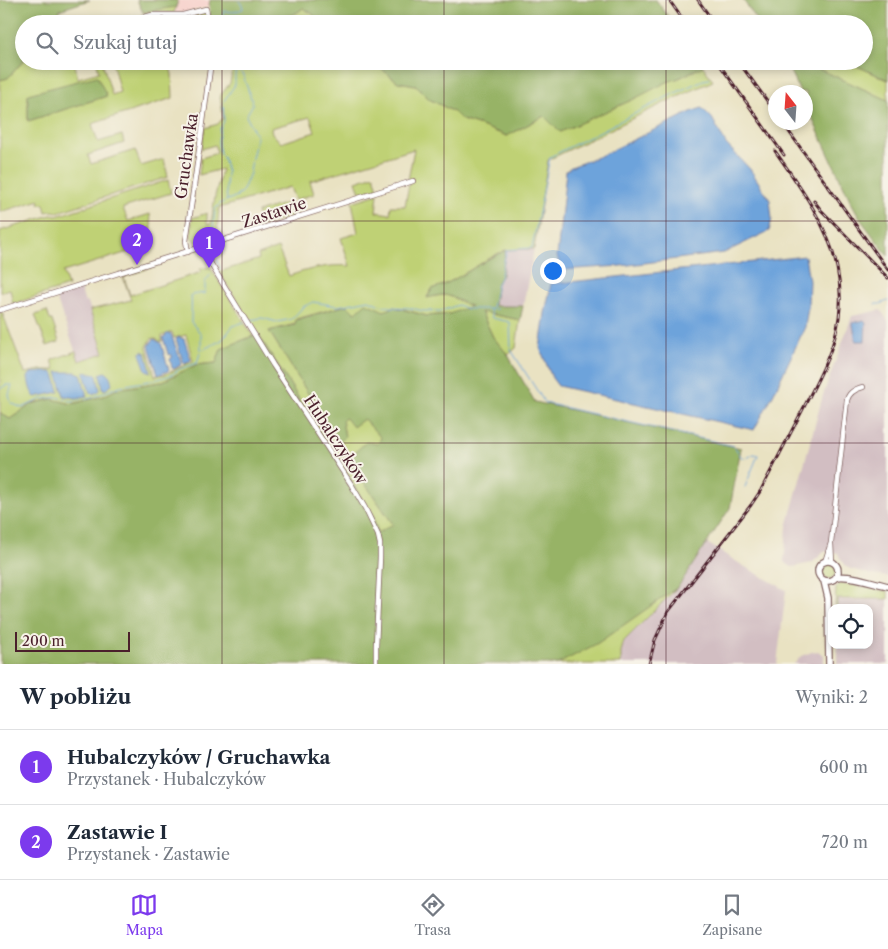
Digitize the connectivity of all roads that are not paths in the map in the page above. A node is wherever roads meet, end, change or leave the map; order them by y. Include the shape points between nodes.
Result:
1 (152, 15) edge
2 (183, 15) edge
3 (183, 15) edge
4 (207, 15) edge
5 (210, 70) edge
6 (413, 181) dead end
7 (200, 248) junction
8 (188, 252) junction
9 (0, 310) edge
10 (863, 387) dead end
11 (831, 542) junction
12 (825, 562) junction
13 (832, 562) junction
14 (838, 570) junction
15 (834, 579) junction
16 (824, 580) junction
17 (888, 582) edge
18 (888, 586) edge
19 (828, 598) junction
20 (376, 664) edge
21 (829, 664) edge

1 - 2 street
3 - 4 street via 206,9
5 - 8 street, Gruchawka via 186,241
6 - 7 street, Zastawie
7 - 8 street, Zastawie
7 - 20 street, Hubalczyków via 351,484 375,529 380,544
8 - 9 street, Zastawie
10 - 11 street via 852,391 847,400
11 - 12 street
11 - 13 street
12 - 13 street
12 - 16 street via 818,572
13 - 14 street
14 - 15 street
14 - 17 street
15 - 16 street
15 - 18 street via 840,576
15 - 19 street
16 - 19 street
19 - 21 street

